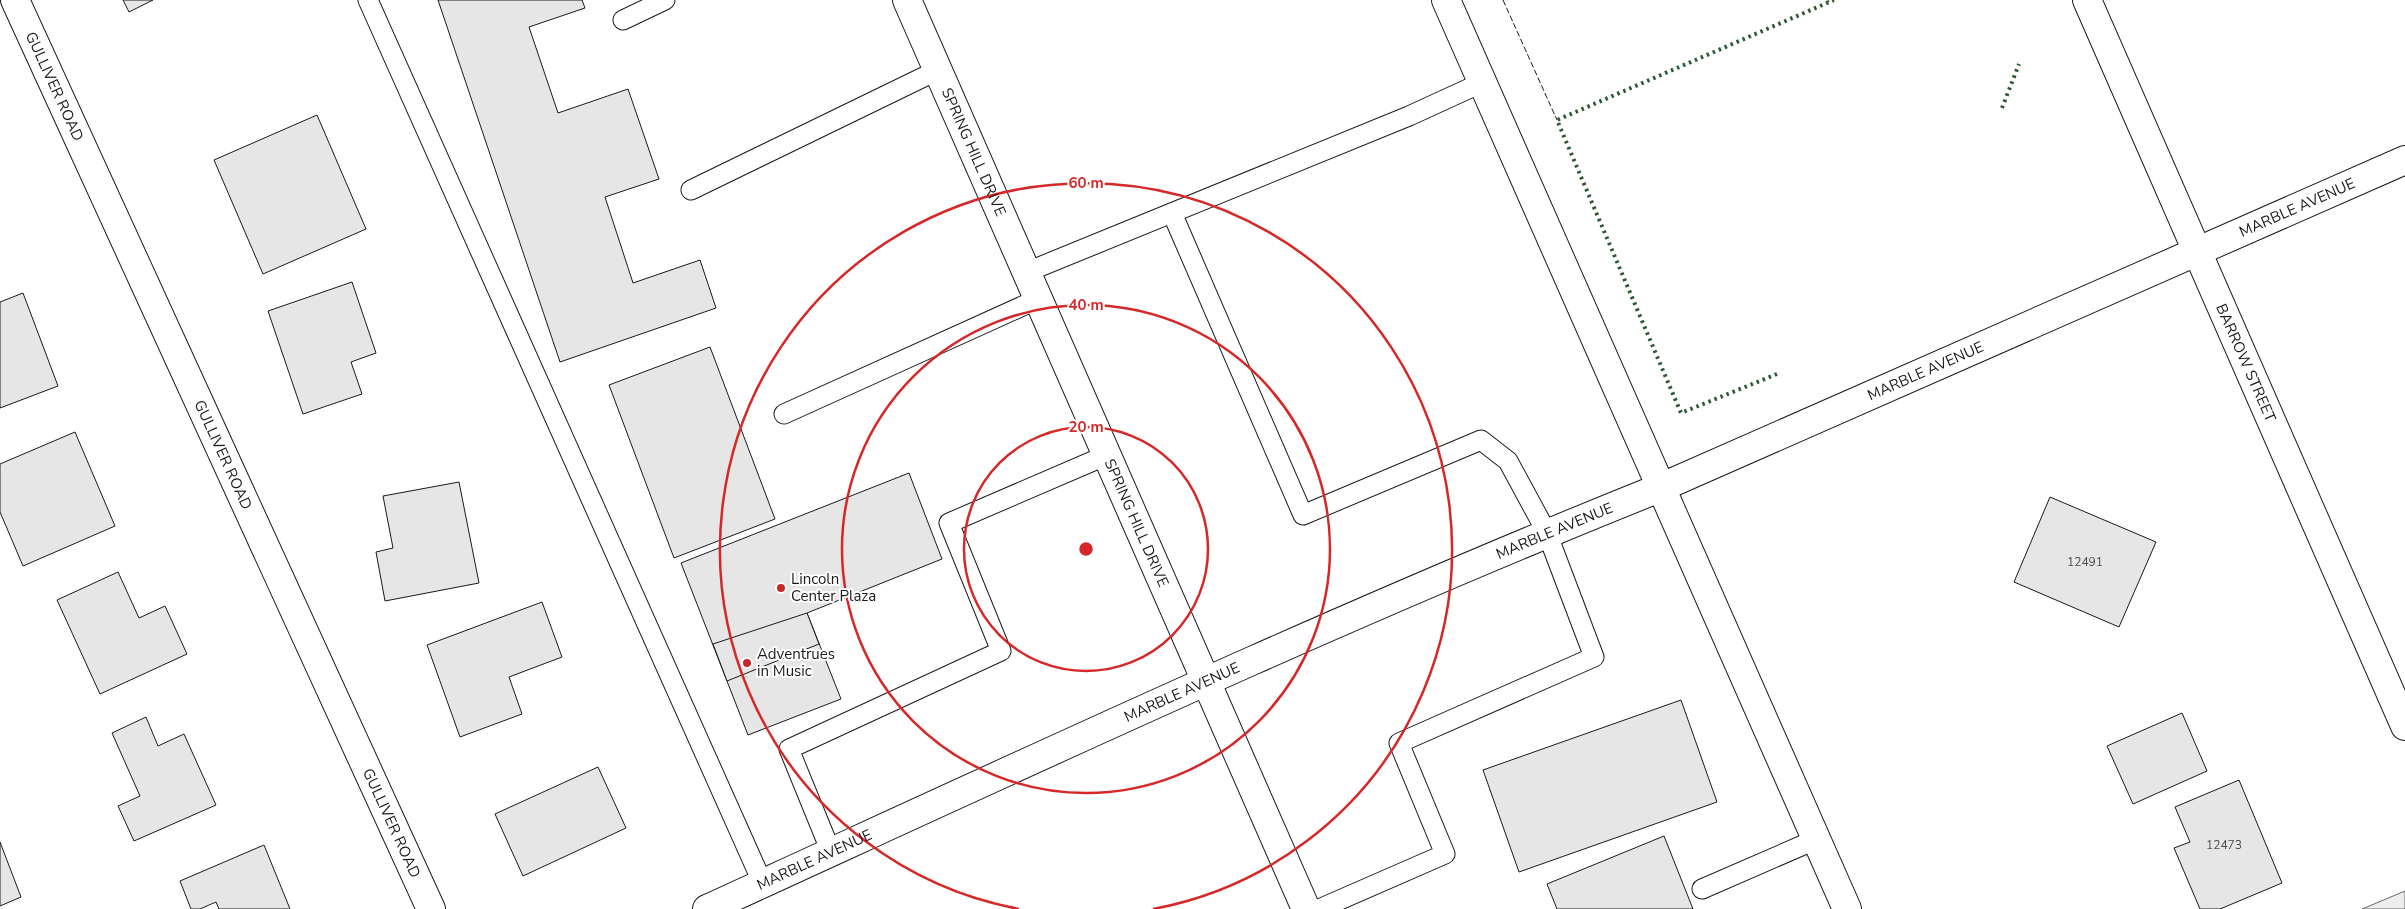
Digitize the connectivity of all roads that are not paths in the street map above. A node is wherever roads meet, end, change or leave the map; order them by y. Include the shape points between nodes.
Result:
1 (15, 0) edge
2 (368, 0) edge
3 (665, 0) edge
4 (907, 0) edge
5 (1446, 0) edge
6 (2087, 0) edge
7 (623, 20) dead end
8 (938, 70) junction
9 (1481, 83) junction
10 (2405, 160) edge
11 (691, 190) dead end
12 (1172, 213) junction
13 (2196, 251) junction
14 (1027, 272) junction
15 (1038, 300) junction
16 (784, 414) dead end
17 (1107, 455) junction
18 (1662, 487) junction
19 (1547, 533) junction
20 (1206, 681) junction
21 (2405, 726) edge
22 (1817, 839) junction
23 (830, 852) junction
24 (763, 884) junction
25 (1702, 889) dead end
26 (431, 909) edge
27 (707, 909) edge
28 (1306, 909) edge
29 (1319, 909) edge
30 (1847, 909) edge

1 - 26 street, GULLIVER ROAD
2 - 24 lane
3 - 7 lane
4 - 8 street, SPRING HILL DRIVE
5 - 9 street
6 - 13 street, BARROW STREET
8 - 11 lane
8 - 14 street, SPRING HILL DRIVE
9 - 12 lane
9 - 18 street
10 - 13 street, MARBLE AVENUE
12 - 14 lane
12 - 19 lane via 1303,515 1481,440 1508,460
13 - 18 street, MARBLE AVENUE
13 - 21 street, BARROW STREET
14 - 15 street, SPRING HILL DRIVE
15 - 16 lane
15 - 17 street, SPRING HILL DRIVE
17 - 20 street, SPRING HILL DRIVE
17 - 23 lane via 949,523 1001,651 789,749
18 - 19 street, MARBLE AVENUE
18 - 22 street
19 - 20 street, MARBLE AVENUE
19 - 29 lane via 1594,657 1399,742 1446,854
20 - 23 street, MARBLE AVENUE
20 - 28 street, SPRING HILL DRIVE
22 - 25 lane
22 - 30 street
23 - 24 street, MARBLE AVENUE
24 - 27 street, MARBLE AVENUE

